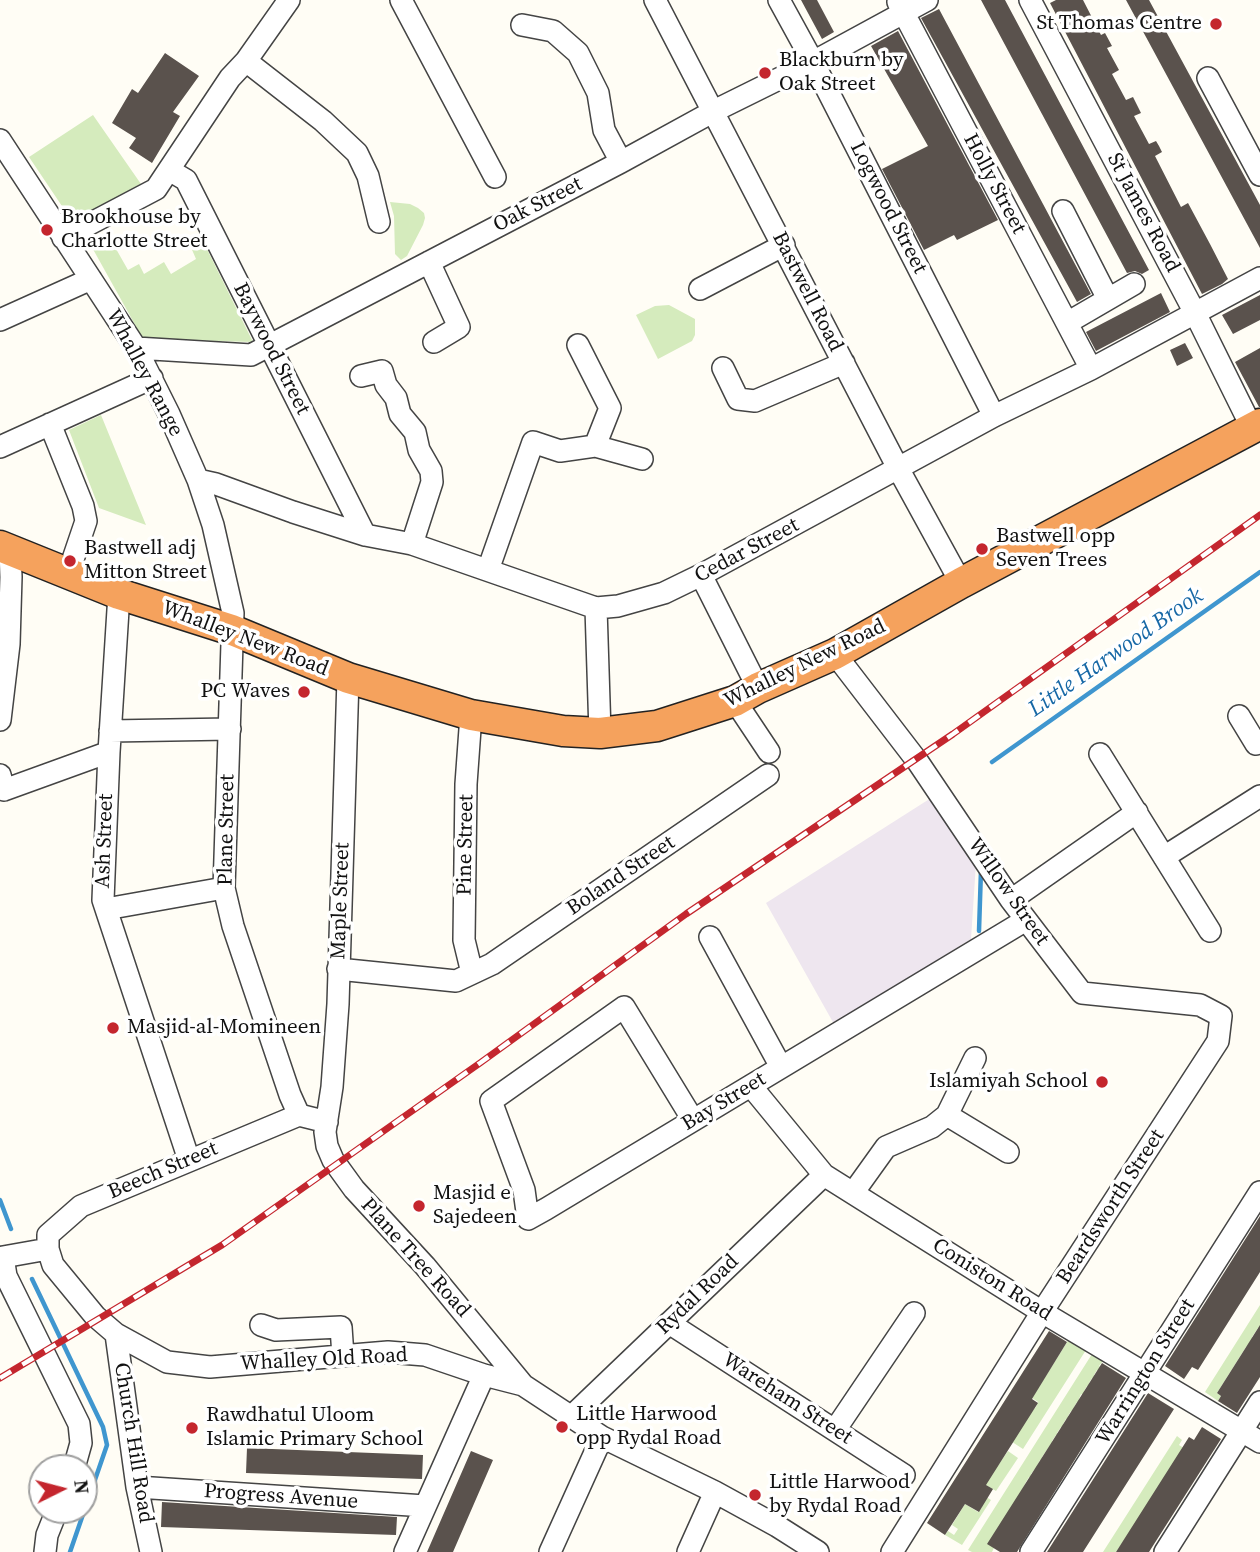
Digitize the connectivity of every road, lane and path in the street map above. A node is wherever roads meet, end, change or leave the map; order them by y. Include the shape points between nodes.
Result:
1 (289, 0) edge
2 (401, 0) edge
3 (654, 0) edge
4 (779, 0) edge
5 (927, 0) edge
6 (1030, 0) edge
7 (901, 6) edge
8 (522, 25) dead end
9 (247, 61) junction
10 (813, 62) junction
11 (1208, 78) dead end
12 (714, 111) junction
13 (0, 139) edge
14 (621, 162) junction
15 (169, 170) junction
16 (1260, 175) edge
17 (495, 177) dead end
18 (1063, 211) dead end
19 (379, 222) dead end
20 (63, 238) junction
21 (784, 245) junction
22 (429, 262) junction
23 (1260, 278) edge
24 (91, 279) junction
25 (1134, 284) dead end
26 (700, 289) dead end
27 (1108, 299) junction
28 (1195, 313) junction
29 (0, 320) edge
30 (1067, 323) junction
31 (434, 342) dead end
32 (270, 345) junction
33 (578, 345) dead end
34 (136, 348) junction
35 (844, 363) junction
36 (723, 368) dead end
37 (1091, 369) junction
38 (361, 376) dead end
39 (152, 378) junction
40 (994, 416) junction
41 (50, 424) junction
42 (1256, 426) edge
43 (595, 446) junction
44 (0, 447) edge
45 (642, 459) dead end
46 (899, 470) junction
47 (198, 480) junction
48 (365, 535) junction
49 (412, 544) junction
50 (5, 548) edge
51 (488, 570) junction
52 (68, 574) junction
53 (701, 575) junction
54 (961, 583) junction
55 (119, 594) junction
56 (596, 608) junction
57 (232, 630) junction
58 (835, 654) junction
59 (348, 678) junction
60 (746, 694) junction
61 (471, 715) junction
62 (1239, 716) dead end
63 (0, 720) edge
64 (230, 729) junction
65 (600, 733) junction
66 (109, 741) junction
67 (1259, 745) edge
68 (769, 752) dead end
69 (1100, 754) dead end
70 (768, 775) dead end
71 (2, 783) edge
72 (1260, 796) edge
73 (1137, 813) junction
74 (1164, 857) junction
75 (224, 888) junction
76 (1011, 900) junction
77 (106, 909) junction
78 (1026, 920) junction
79 (1210, 932) dead end
80 (710, 937) dead end
81 (338, 969) junction
82 (472, 974) junction
83 (1219, 1041) joint
84 (975, 1058) dead end
85 (781, 1067) junction
86 (751, 1086) junction
87 (299, 1115) junction
88 (947, 1115) junction
89 (693, 1120) junction
90 (327, 1122) junction
91 (1008, 1153) dead end
92 (189, 1160) junction
93 (824, 1175) junction
94 (1260, 1192) edge
95 (853, 1193) junction
96 (48, 1249) junction
97 (1, 1256) edge
98 (1042, 1312) junction
99 (915, 1313) dead end
100 (669, 1323) junction
101 (261, 1325) dead end
102 (116, 1334) junction
103 (344, 1356) junction
104 (1144, 1374) junction
105 (484, 1375) junction
106 (523, 1385) junction
107 (1260, 1402) edge
108 (572, 1416) junction
109 (835, 1430) junction
110 (602, 1437) junction
111 (1251, 1437) edge
112 (78, 1454) edge
113 (904, 1475) dead end
114 (137, 1487) junction
115 (715, 1492) junction
116 (425, 1506) junction
117 (51, 1524) edge
118 (45, 1552) edge
119 (151, 1552) edge
120 (405, 1552) edge
121 (550, 1552) edge
122 (688, 1552) edge
123 (818, 1552) edge
124 (892, 1552) edge
125 (1031, 1552) edge
126 (1166, 1552) edge

1 - 9 street
2 - 17 street
3 - 12 street, Bastwell Road
4 - 10 street, Logwood Street
5 - 7 street, Oak Street
6 - 28 street, St James Road
7 - 10 street, Oak Street
7 - 30 street, Holly Street
8 - 14 street via 558,25 598,93 604,130
9 - 15 street via 230,78
9 - 19 street via 356,153 368,176
10 - 12 street, Oak Street
10 - 40 street, Logwood Street
11 - 16 street
12 - 14 street, Oak Street
12 - 21 street, Bastwell Road
13 - 20 street, Whalley Range
14 - 22 street, Oak Street
15 - 20 street via 156,189
15 - 32 street, Baywood Street via 186,180
18 - 27 street
20 - 24 street, Whalley Range
21 - 26 street
21 - 35 street, Bastwell Road
22 - 31 street via 459,327
22 - 32 street, Oak Street
23 - 28 street, Cedar Street
24 - 29 street
24 - 34 street, Whalley Range
25 - 27 street
27 - 30 street
28 - 37 street, Cedar Street
28 - 42 street, St James Road
30 - 37 street, Holly Street
32 - 34 street, Oak Street via 251,355
32 - 48 street, Baywood Street
33 - 43 street via 610,408
34 - 39 street, Whalley Range
35 - 36 street via 755,401 738,399
35 - 46 street, Bastwell Road
37 - 40 street, Cedar Street
38 - 49 street via 382,371 431,471 432,482
39 - 41 street
39 - 47 street, Whalley Range
40 - 46 street, Cedar Street
41 - 44 street
41 - 52 street via 86,521
42 - 54 highway, Whalley New Road
43 - 45 street
43 - 51 street via 560,451 533,442
46 - 53 street, Cedar Street
46 - 54 street, Bastwell Road
47 - 48 street, Cedar Street
47 - 57 street, Whalley Range via 233,613
48 - 49 street, Cedar Street
49 - 51 street, Cedar Street
50 - 52 highway, Whalley New Road
50 - 63 street via 9,644
51 - 56 street, Cedar Street
52 - 55 highway, Whalley New Road
53 - 56 street, Cedar Street via 664,593
53 - 60 street
54 - 58 highway, Whalley New Road
55 - 57 highway, Whalley New Road
55 - 66 street, Ash Street
56 - 65 street
57 - 59 highway, Whalley New Road
57 - 64 street, Plane Street
58 - 60 highway, Whalley New Road
58 - 76 street, Willow Street via 918,762
59 - 61 highway, Whalley New Road
59 - 81 street, Maple Street
60 - 65 highway, Whalley New Road via 657,726
60 - 68 street
61 - 65 highway, Whalley New Road via 563,732
61 - 82 street, Pine Street via 464,940
62 - 67 street
64 - 66 street
64 - 75 street, Plane Street
66 - 71 street
66 - 77 street, Ash Street
69 - 73 street
70 - 82 street, Boland Street
72 - 74 street
73 - 74 street
73 - 76 street
74 - 79 street
75 - 77 street
75 - 87 street, Plane Street
76 - 78 street, Willow Street
77 - 92 street, Ash Street
78 - 83 street, Willow Street via 1083,993 1200,1004 1221,1016
78 - 85 street, Bay Street
80 - 85 street
81 - 82 street via 456,981
81 - 90 street, Maple Street
83 - 98 street, Beardsworth Street
84 - 88 street
85 - 86 street, Bay Street
86 - 89 street, Bay Street
86 - 93 street, Coniston Road
87 - 90 street
87 - 92 street, Beech Street
88 - 91 street
88 - 95 street via 932,1127 886,1147
89 - 89 street, Bay Street via 528,1219 524,1190 491,1101 624,1007
90 - 106 street, Plane Tree Road via 327,1146 354,1189
92 - 96 street, Beech Street via 81,1206 48,1236
93 - 95 street, Coniston Road
93 - 100 street, Rydal Road
94 - 104 street, Warrington Street
95 - 98 street, Coniston Road
96 - 97 street
96 - 102 street, Whalley Old Road via 53,1265
97 - 112 street via 6,1276 79,1424
98 - 104 street, Coniston Road
98 - 124 street, Beardsworth Street
99 - 109 street
100 - 108 street, Rydal Road
100 - 109 street, Wareham Street
101 - 103 street via 276,1330 341,1327
102 - 103 street, Whalley Old Road via 167,1362 210,1367
102 - 114 street, Church Hill Road
103 - 105 street, Whalley Old Road via 425,1355
104 - 111 street, Coniston Road
104 - 125 street, Warrington Street
105 - 106 street, Whalley Old Road
105 - 116 street
106 - 108 street, Whalley Old Road
107 - 111 street
108 - 110 street, Whalley Old Road
109 - 113 street, Wareham Street
110 - 115 street, Whalley Old Road
110 - 121 street
111 - 126 street
114 - 116 street, Progress Avenue
114 - 119 street, Church Hill Road
115 - 122 street
115 - 123 street, Whalley Old Road
116 - 120 street
117 - 118 street

